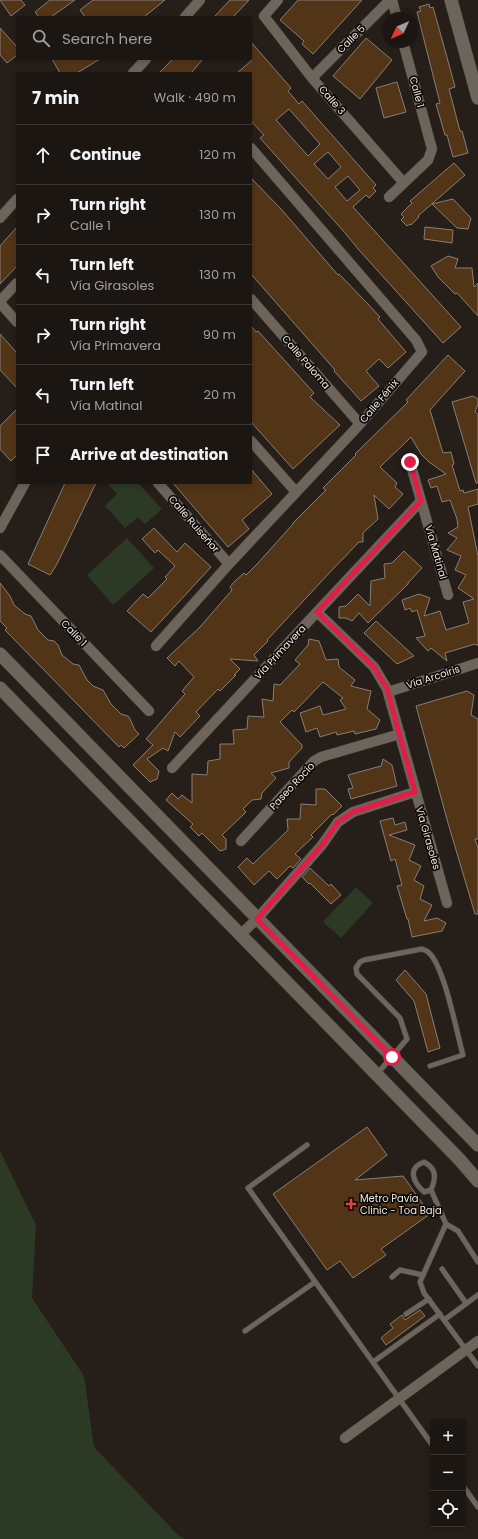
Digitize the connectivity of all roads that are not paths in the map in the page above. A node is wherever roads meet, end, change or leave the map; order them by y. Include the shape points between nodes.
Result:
1 (200, 0) edge
2 (278, 0) edge
3 (391, 0) edge
4 (451, 0) edge
5 (395, 12) edge
6 (185, 16) edge
7 (405, 48) edge
8 (145, 60) edge
9 (134, 72) edge
10 (312, 78) junction
11 (478, 98) edge
12 (252, 149) edge
13 (403, 182) junction
14 (389, 197) dead end
15 (16, 200) edge
16 (0, 218) edge
17 (16, 284) edge
18 (252, 300) edge
19 (0, 302) edge
20 (16, 321) edge
21 (360, 424) junction
22 (252, 442) edge
23 (410, 462) dead end
24 (24, 484) edge
25 (159, 484) edge
26 (296, 492) junction
27 (421, 501) junction
28 (0, 528) edge
29 (0, 555) edge
30 (229, 564) junction
31 (448, 595) dead end
32 (317, 612) junction
33 (156, 646) dead end
34 (0, 654) edge
35 (478, 663) edge
36 (0, 688) edge
37 (388, 692) junction
38 (149, 711) dead end
39 (400, 734) junction
40 (172, 768) dead end
41 (415, 792) junction
42 (241, 841) dead end
43 (447, 903) dead end
44 (257, 919) junction
45 (240, 935) junction
46 (392, 1057) junction
47 (430, 1066) dead end
48 (376, 1075) junction
49 (478, 1145) edge
50 (307, 1146) dead end
51 (478, 1181) edge
52 (431, 1190) junction
53 (446, 1224) junction
54 (478, 1262) edge
55 (442, 1270) dead end
56 (423, 1276) junction
57 (392, 1277) dead end
58 (315, 1282) junction
59 (478, 1295) edge
60 (429, 1299) junction
61 (466, 1303) junction
62 (406, 1314) dead end
63 (440, 1314) junction
64 (444, 1320) junction
65 (245, 1331) dead end
66 (478, 1341) edge
67 (466, 1350) junction
68 (373, 1362) junction
69 (478, 1366) edge
70 (399, 1399) junction
71 (345, 1438) dead end
72 (430, 1442) edge
73 (466, 1490) edge
74 (478, 1507) edge

1 - 6 street
2 - 10 street, Calle 3 via 264,16
3 - 5 street
3 - 10 street, Calle 5
4 - 11 street
7 - 13 street, Calle 1 via 432,149 428,160
8 - 9 street
10 - 13 street, Calle 3
12 - 21 street, Calle Fénix via 416,340 422,352
13 - 14 street
15 - 16 street
17 - 19 street
18 - 21 street, Calle Paloma
19 - 20 street
21 - 26 street, Calle Fénix
22 - 26 street
23 - 27 street, Vía Matinal
24 - 28 street
25 - 30 street, Calle Ruiseñor
26 - 30 street, Calle Fénix
27 - 31 street, Vía Matinal
27 - 32 street, Vía Primavera
29 - 38 street, Calle 1
30 - 33 street, Calle Fénix
32 - 37 street, Vía Girasoles via 374,667
32 - 40 street, Vía Primavera
34 - 44 street
35 - 37 street, Vía Arcoíris
36 - 45 street
37 - 39 street, Vía Girasoles
39 - 41 street, Vía Girasoles
39 - 42 street, Paseo Rocío via 314,761
41 - 43 street, Vía Girasoles
41 - 44 street via 353,812 338,822 322,845
44 - 45 street
44 - 46 street
45 - 48 street
46 - 47 lane via 407,1039 400,1018 357,974 356,968 364,960 422,949 428,952 442,978 462,1055
46 - 48 lane
46 - 49 street
48 - 51 street
50 - 58 lane via 248,1188
52 - 52 lane via 435,1182 431,1165 424,1162 418,1164 414,1170 418,1187 424,1192
52 - 53 lane
53 - 54 lane via 458,1231
53 - 56 lane
55 - 61 lane
56 - 57 lane via 400,1270
56 - 60 lane via 420,1282
58 - 65 lane
58 - 68 lane
59 - 61 lane
60 - 62 lane
60 - 63 lane
61 - 64 lane
63 - 64 lane
63 - 68 lane
64 - 67 lane
66 - 67 street
67 - 69 lane
67 - 70 street
68 - 70 lane
70 - 71 street
70 - 72 lane
73 - 74 lane

